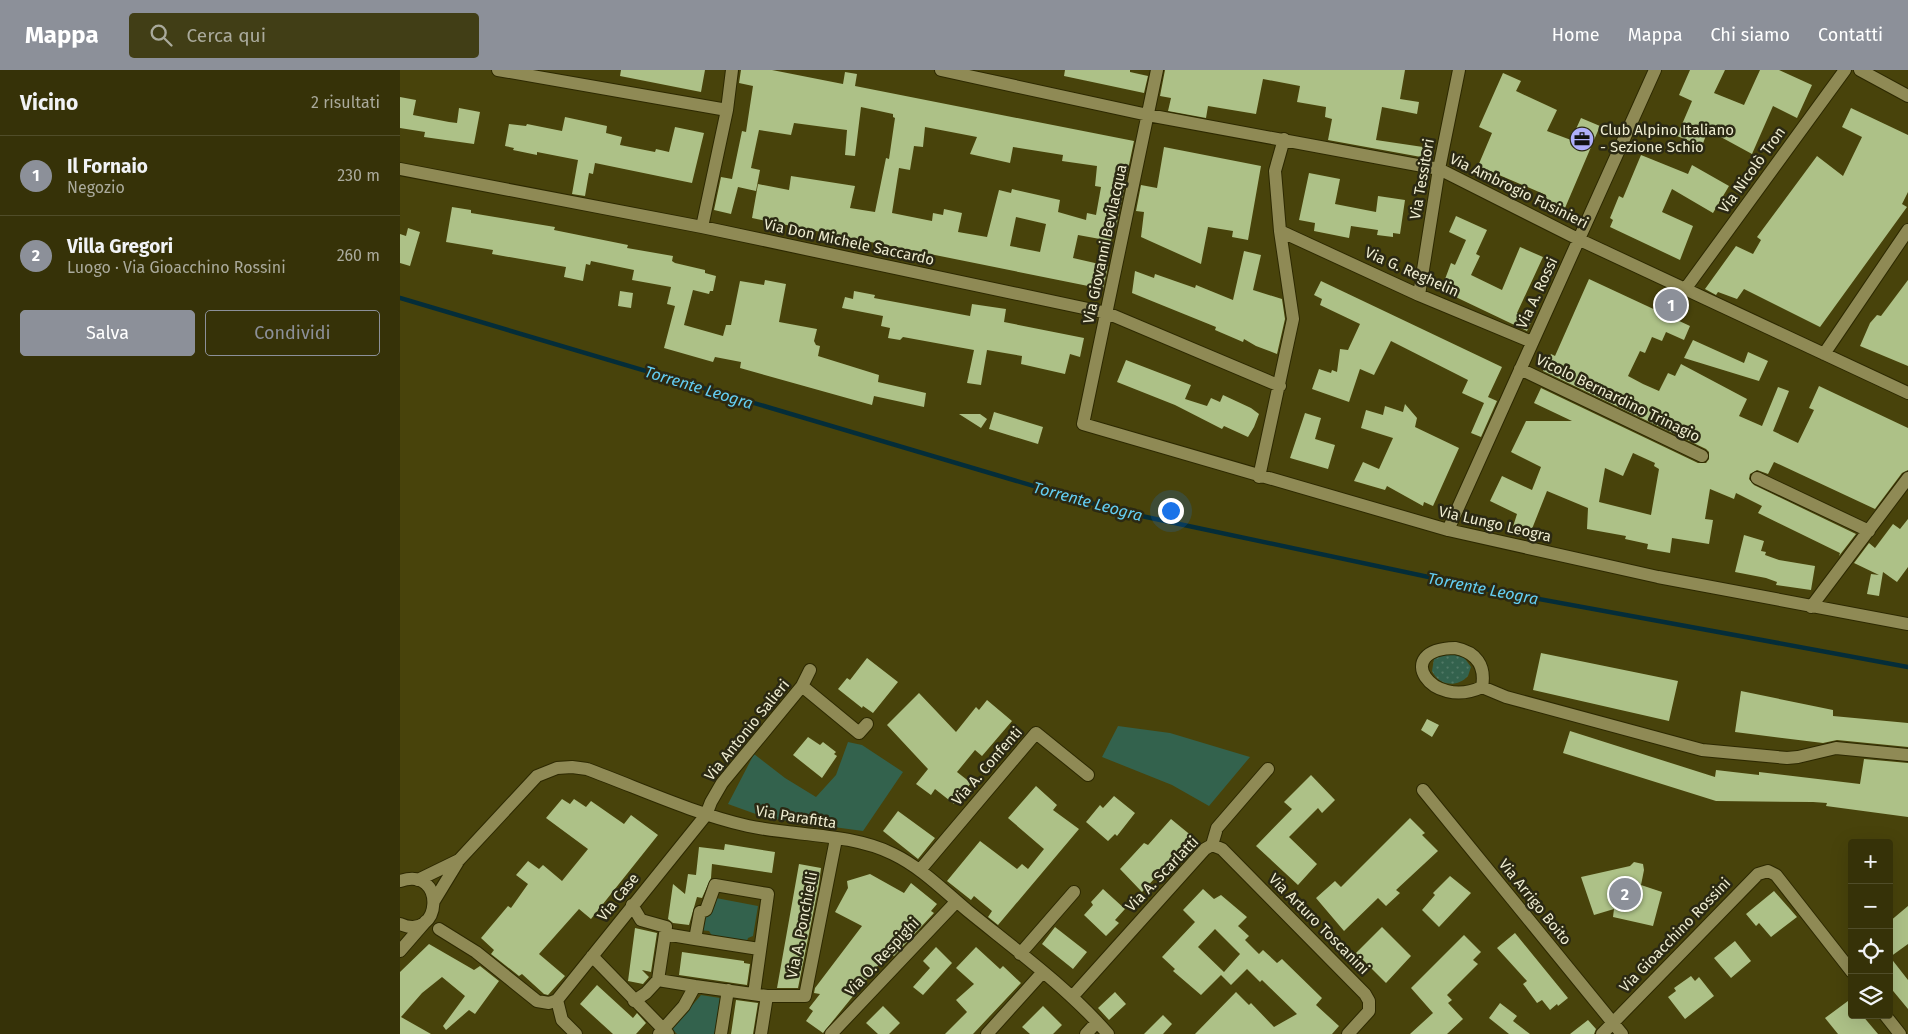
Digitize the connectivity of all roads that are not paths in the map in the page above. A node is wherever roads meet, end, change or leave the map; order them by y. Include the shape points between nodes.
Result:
1 (498, 70) edge
2 (732, 70) edge
3 (941, 70) edge
4 (1157, 70) edge
5 (1458, 70) edge
6 (1655, 70) edge
7 (1845, 70) edge
8 (1860, 70) edge
9 (1908, 96) edge
10 (726, 110) junction
11 (1148, 115) junction
12 (1284, 139) junction
13 (400, 169) edge
14 (1439, 169) junction
15 (702, 227) junction
16 (1908, 230) edge
17 (1280, 231) junction
18 (1580, 240) junction
19 (1686, 288) junction
20 (1419, 295) junction
21 (1107, 313) junction
22 (1532, 342) junction
23 (1824, 354) junction
24 (1520, 369) junction
25 (1280, 386) junction
26 (1908, 394) edge
27 (1082, 424) joint
28 (1702, 456) dead end
29 (1259, 477) junction
30 (1758, 478) dead end
31 (1908, 478) edge
32 (1448, 530) junction
33 (1869, 532) junction
34 (1811, 607) junction
35 (1908, 624) edge
36 (810, 670) dead end
37 (802, 686) junction
38 (1482, 687) junction
39 (867, 724) dead end
40 (1908, 755) edge
41 (1268, 769) dead end
42 (1088, 775) dead end
43 (1422, 790) dead end
44 (706, 816) junction
45 (836, 839) junction
46 (1212, 846) junction
47 (459, 860) junction
48 (920, 870) junction
49 (418, 880) junction
50 (400, 882) edge
51 (1074, 892) dead end
52 (434, 901) junction
53 (956, 902) junction
54 (632, 905) junction
55 (426, 921) junction
56 (400, 924) edge
57 (440, 929) dead end
58 (665, 934) junction
59 (694, 939) junction
60 (759, 949) junction
61 (400, 951) edge
62 (1020, 954) junction
63 (592, 956) junction
64 (1848, 967) edge
65 (1042, 973) junction
66 (658, 980) junction
67 (695, 986) junction
68 (728, 990) junction
69 (754, 994) junction
70 (767, 996) junction
71 (1072, 998) junction
72 (557, 1000) junction
73 (634, 1001) junction
74 (1888, 1019) edge
75 (1097, 1022) junction
76 (1612, 1023) junction
77 (663, 1033) edge
78 (576, 1034) edge
79 (721, 1034) edge
80 (762, 1034) edge
81 (831, 1034) edge
82 (987, 1034) edge
83 (1086, 1034) edge
84 (1108, 1034) edge
85 (1348, 1034) edge
86 (1602, 1034) edge
87 (1622, 1034) edge
88 (1900, 1034) edge

1 - 10 street
2 - 10 street
3 - 11 street, Via Ambrogio Fusinieri
4 - 11 street, Via Giovanni Bevilacqua
5 - 14 street, Via Tessitori
6 - 18 street, Via A. Rossi
7 - 19 street, Via Nicolò Tron
8 - 9 street
10 - 15 street
11 - 12 street, Via Ambrogio Fusinieri
11 - 21 street, Via Giovanni Bevilacqua
12 - 14 street, Via Ambrogio Fusinieri
12 - 17 street via 1275,172
13 - 15 street, Via Don Michele Saccardo
14 - 18 street, Via Ambrogio Fusinieri
14 - 20 street, Via Tessitori
15 - 21 street, Via Don Michele Saccardo
16 - 23 street
17 - 20 street, Via G. Reghelin
17 - 25 street via 1293,319
18 - 19 street, Via Ambrogio Fusinieri
18 - 22 street, Via A. Rossi
19 - 23 street, Via Ambrogio Fusinieri
20 - 22 street, Via G. Reghelin
21 - 25 street, Via Don Michele Saccardo
21 - 27 street, Via Giovanni Bevilacqua
22 - 24 street, Via A. Rossi
23 - 26 street, Via Ambrogio Fusinieri
24 - 28 street, Vicolo Bernardino Trinagio
24 - 32 street, Via A. Rossi
25 - 29 street
27 - 29 street, Via Lungo Leogra
29 - 32 street, Via Lungo Leogra
30 - 33 street
31 - 33 street
32 - 34 street, Via Lungo Leogra
33 - 34 street
34 - 35 street, Via Lungo Leogra
36 - 37 street
37 - 39 street, Via Antonio Salieri via 859,733
37 - 44 street, Via Antonio Salieri via 722,783 710,802
38 - 38 street via 1484,670 1474,654 1466,650 1435,649 1423,660 1423,675 1433,686 1463,693
38 - 40 street via 1702,750 1787,758 1836,748
41 - 46 street, Via A. Scarlatti via 1218,828
42 - 48 street, Via A. Confenti via 1036,733
43 - 76 street, Via Arrigo Boito
44 - 45 street, Via Parafitta
44 - 47 street, Via Parafitta via 587,769 558,768 537,776
44 - 54 street, Via Case
45 - 48 street, Via Parafitta via 886,851
45 - 70 street, Via A. Ponchielli via 805,996
46 - 71 street, Via A. Scarlatti via 1181,874
46 - 85 street, Via Arturo Toscanini via 1222,849 1365,994 1369,1011
47 - 49 street, Via Parafitta
47 - 52 street, Via Parafitta
48 - 53 street, Via Parafitta
49 - 50 street, Via Parafitta
49 - 52 street via 429,888
51 - 62 street
52 - 55 street, Via Parafitta
53 - 62 street, Via Parafitta
53 - 81 street, Via O. Respighi
54 - 58 street via 642,920 666,927
54 - 63 street, Via Case
55 - 56 street via 411,926
55 - 61 street, Via Parafitta
57 - 72 street via 476,952 538,1001 549,1003
58 - 59 street
58 - 66 street
59 - 60 street
59 - 60 street via 700,912 706,910 715,885 768,894
60 - 69 street
62 - 65 street, Via Parafitta
63 - 72 street, Via Case
63 - 73 street
64 - 76 street, Via Gioacchino Rossini via 1776,875 1768,871 1758,874
65 - 71 street, Via Parafitta
65 - 82 street
66 - 67 street, Via A. Ponchielli
66 - 73 street
67 - 68 street, Via A. Ponchielli
67 - 77 street
68 - 69 street, Via A. Ponchielli
68 - 79 street
69 - 70 street, Via A. Ponchielli
70 - 80 street
71 - 75 street, Via Parafitta
72 - 78 street via 562,1020
73 - 77 street
74 - 88 street
75 - 83 street
75 - 84 street, Via Parafitta
76 - 86 street, Via Gioacchino Rossini
76 - 87 street, Via Arrigo Boito

